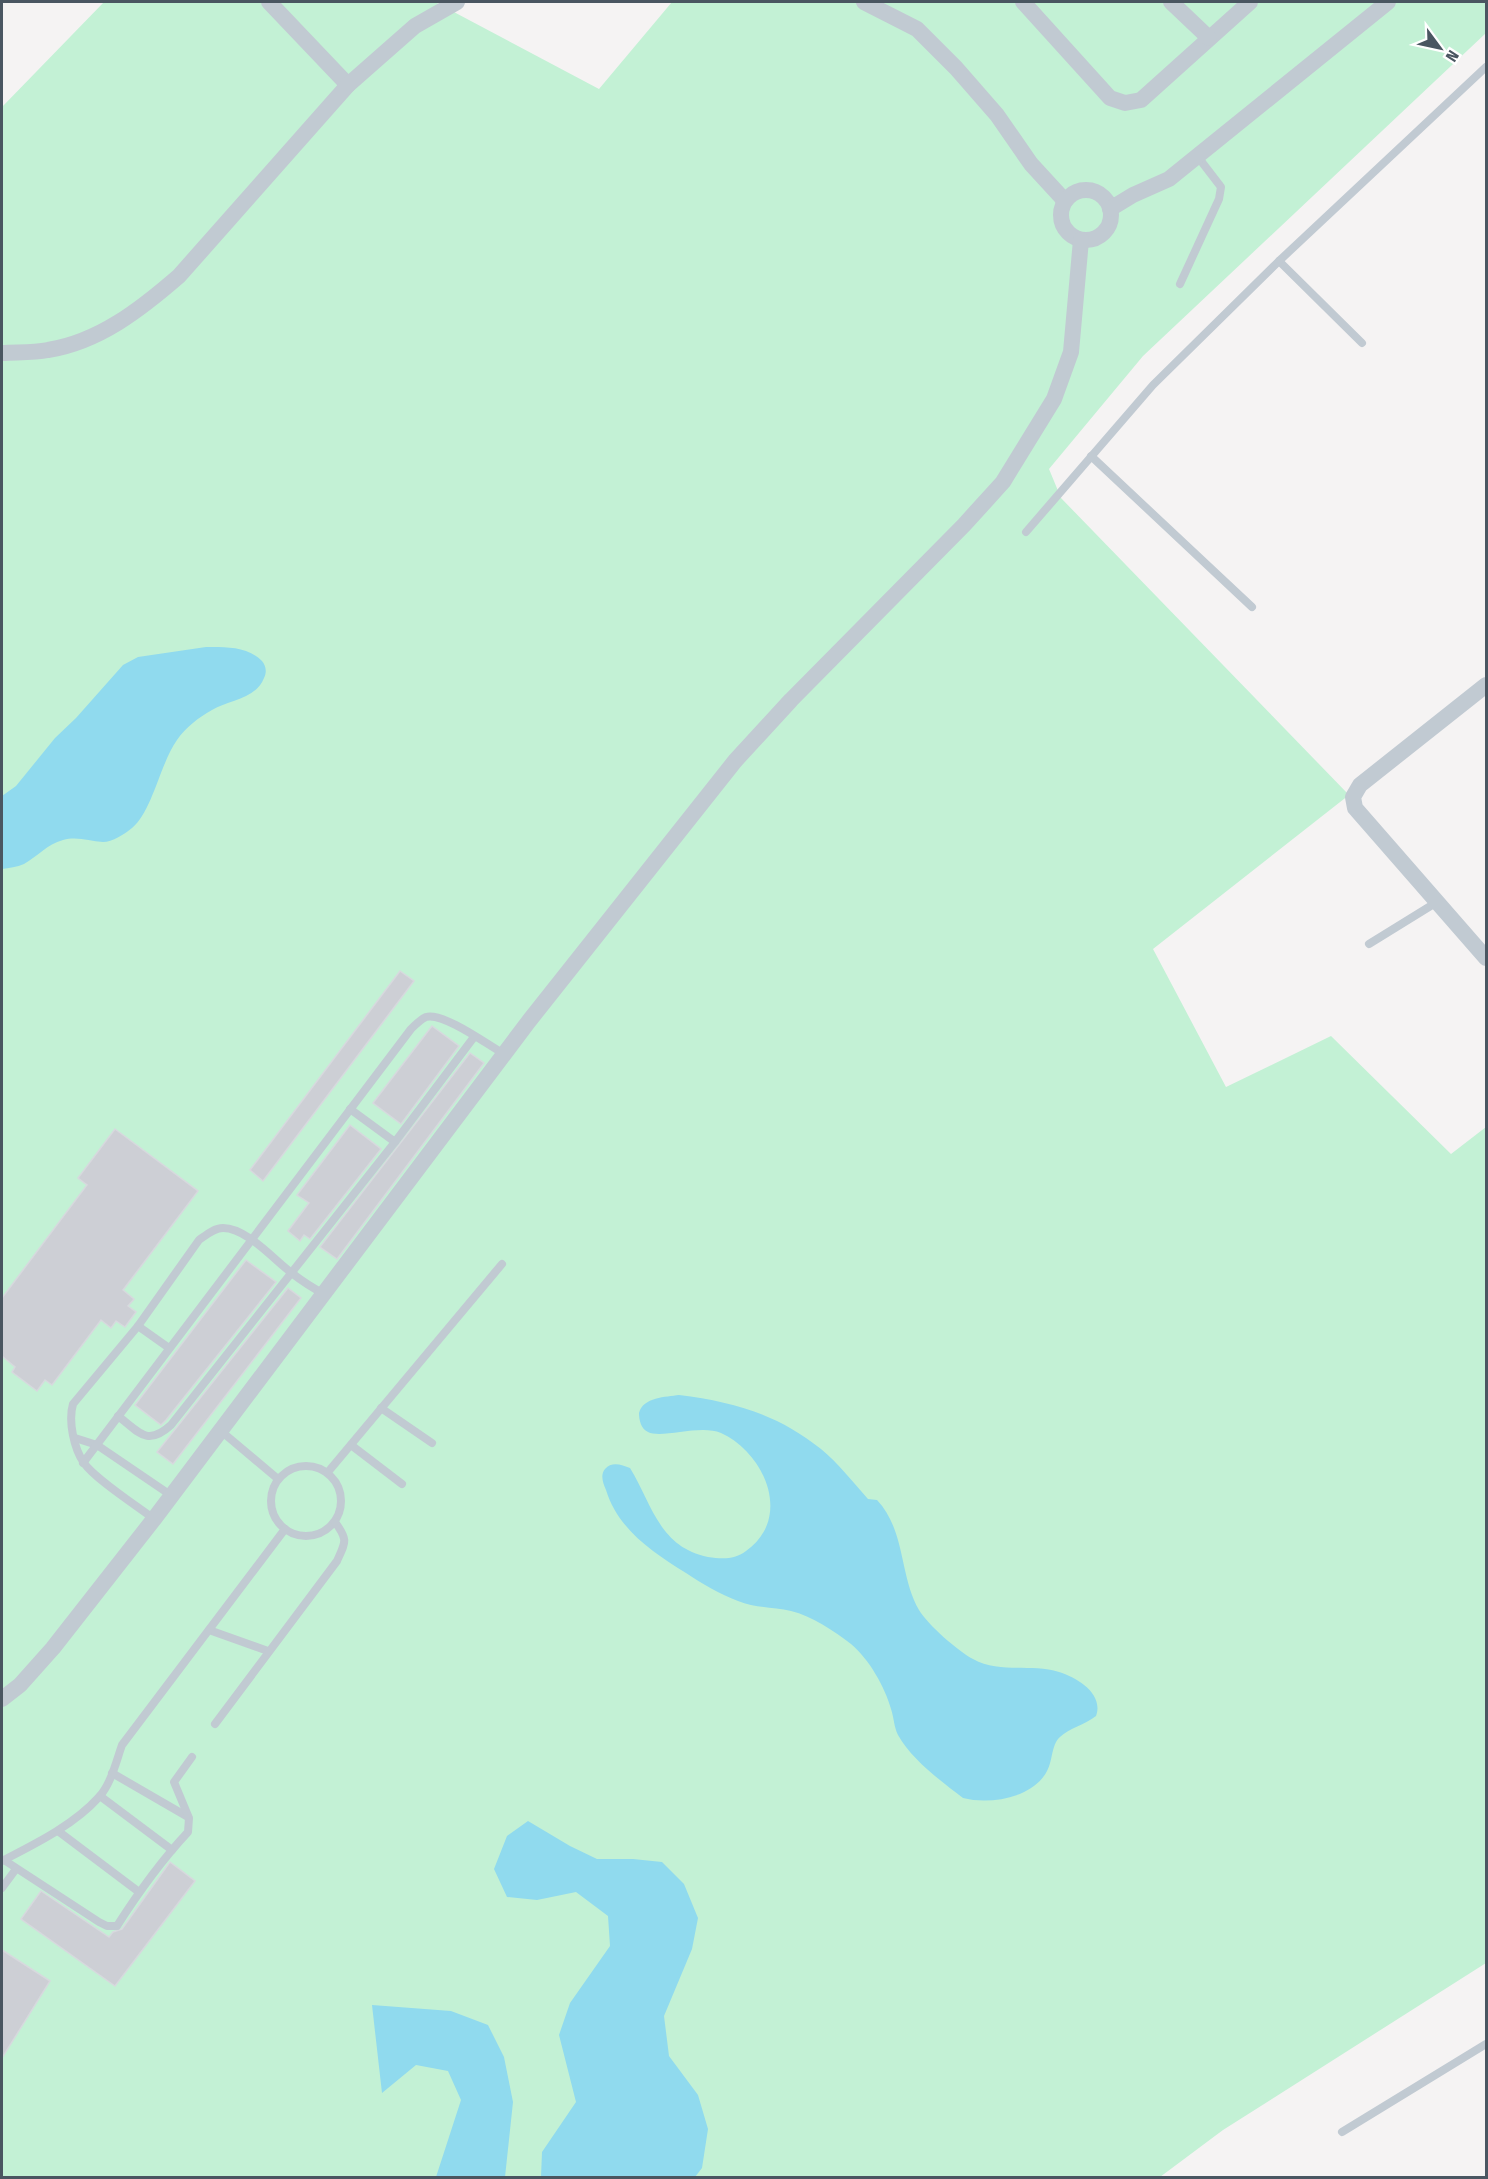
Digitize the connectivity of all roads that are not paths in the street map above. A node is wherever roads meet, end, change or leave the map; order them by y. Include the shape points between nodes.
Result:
1 (270, 2) edge
2 (457, 2) edge
3 (864, 2) edge
4 (1023, 2) edge
5 (1171, 2) edge
6 (1250, 2) edge
7 (1388, 2) edge
8 (1209, 38) junction
9 (1486, 67) edge
10 (348, 85) junction
11 (1198, 157) junction
12 (1065, 201) junction
13 (1110, 209) junction
14 (1082, 240) junction
15 (1279, 261) junction
16 (1180, 284) dead end
17 (1362, 343) dead end
18 (2, 353) edge
19 (1091, 456) junction
20 (1026, 532) dead end
21 (1252, 607) dead end
22 (1486, 685) edge
23 (1437, 902) junction
24 (1369, 944) dead end
25 (1486, 958) edge
26 (474, 1037) junction
27 (504, 1054) junction
28 (350, 1108) junction
29 (395, 1142) junction
30 (252, 1239) junction
31 (502, 1264) dead end
32 (292, 1273) junction
33 (324, 1295) junction
34 (138, 1326) junction
35 (169, 1348) junction
36 (381, 1408) junction
37 (118, 1416) junction
38 (221, 1431) junction
39 (75, 1438) junction
40 (432, 1443) dead end
41 (97, 1445) junction
42 (351, 1445) junction
43 (83, 1463) junction
44 (328, 1472) junction
45 (278, 1479) junction
46 (402, 1484) dead end
47 (172, 1496) junction
48 (154, 1519) junction
49 (335, 1522) junction
50 (285, 1529) junction
51 (209, 1630) junction
52 (268, 1651) junction
53 (2, 1699) edge
54 (215, 1724) dead end
55 (192, 1757) dead end
56 (112, 1773) junction
57 (100, 1796) junction
58 (189, 1818) junction
59 (58, 1831) junction
60 (171, 1850) junction
61 (3, 1861) edge
62 (16, 1869) junction
63 (2, 1888) edge
64 (139, 1892) junction
65 (1486, 2044) edge
66 (1342, 2132) dead end

1 - 10 street
2 - 10 street via 415,26
3 - 12 street via 917,28 997,115 1031,164
4 - 8 street via 1110,98 1125,103 1141,100
5 - 8 street
6 - 8 street
7 - 11 street
9 - 15 lane
10 - 18 street via 179,276 148,303 83,340 48,350
11 - 13 street via 1169,179
11 - 16 lane via 1221,187
12 - 13 street via 1078,191 1094,191 1107,201
12 - 14 street via 1060,217 1063,225
13 - 14 street via 1104,232
14 - 27 street via 1071,352 1054,399 1003,482 735,761
15 - 17 lane
15 - 19 lane via 1153,386
19 - 20 lane
19 - 21 lane
22 - 23 street via 1360,785 1353,797 1355,808
23 - 24 lane
23 - 25 street
26 - 27 lane
26 - 28 lane via 451,1022 434,1016 425,1018 411,1029
26 - 29 lane
27 - 33 street
28 - 29 lane
28 - 30 lane
29 - 32 lane
30 - 32 lane
30 - 34 lane via 222,1227 199,1240
30 - 35 lane
31 - 36 lane
32 - 33 lane
32 - 37 lane via 160,1435 151,1437
33 - 38 street
34 - 35 lane
34 - 39 lane via 73,1404 70,1416
35 - 37 lane
36 - 40 lane
36 - 42 lane
37 - 41 lane
38 - 45 lane
38 - 47 street
39 - 41 lane
39 - 43 lane
41 - 43 lane
41 - 47 lane
42 - 44 lane
42 - 46 lane
43 - 48 lane
44 - 45 lane via 302,1466
44 - 49 lane via 340,1487 342,1505
45 - 50 lane via 271,1496 273,1515
47 - 48 street
48 - 53 street via 53,1648
49 - 50 lane via 320,1534 302,1536
49 - 52 lane via 346,1542 337,1561
50 - 51 lane
51 - 52 lane
51 - 56 lane via 122,1745
52 - 54 lane
55 - 58 lane via 174,1782
56 - 57 lane
56 - 58 lane
57 - 59 lane
57 - 60 lane
58 - 60 lane via 188,1832
59 - 61 lane
59 - 64 lane
60 - 64 lane
61 - 62 lane
62 - 63 lane
62 - 64 lane via 107,1926 117,1926
65 - 66 lane

